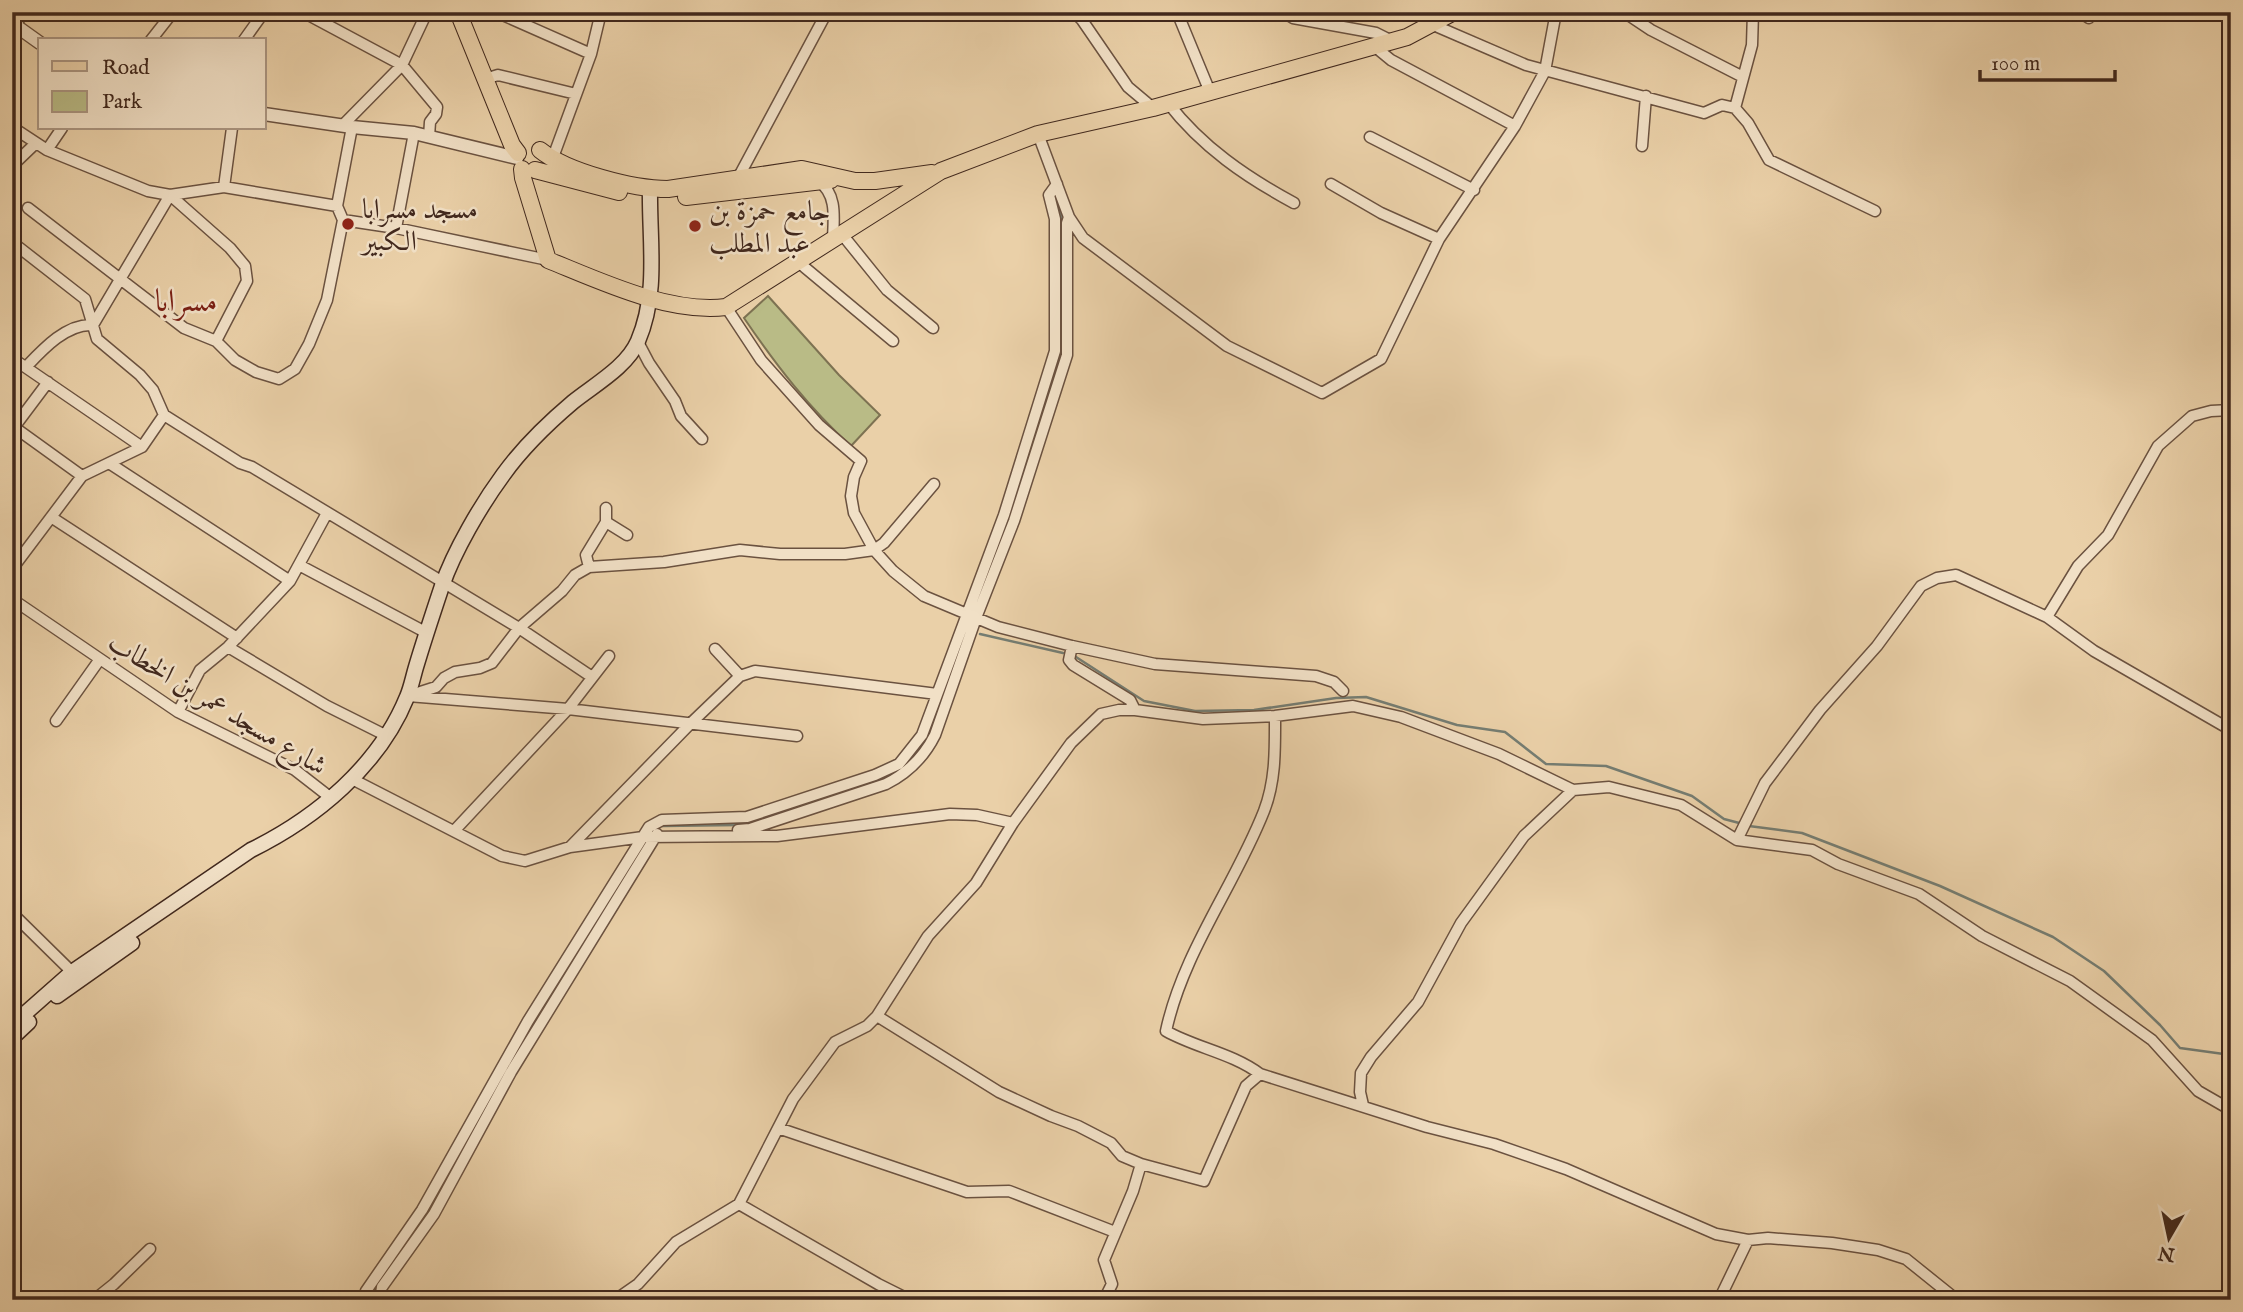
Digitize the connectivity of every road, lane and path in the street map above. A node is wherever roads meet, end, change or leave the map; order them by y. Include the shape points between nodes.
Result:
1 (25, 12) edge
2 (173, 12) edge
3 (264, 12) edge
4 (303, 12) edge
5 (427, 12) edge
6 (458, 12) edge
7 (496, 12) edge
8 (601, 12) edge
9 (827, 12) edge
10 (1074, 12) edge
11 (1177, 12) edge
12 (1283, 12) edge
13 (1454, 12) edge
14 (1556, 12) edge
15 (1624, 12) edge
16 (1753, 12) edge
17 (13, 24) edge
18 (1431, 24) junction
19 (153, 38) edge
20 (245, 38) edge
21 (1392, 41) junction
22 (38, 42) edge
23 (1374, 46) junction
24 (591, 54) junction
25 (402, 65) junction
26 (1545, 71) junction
27 (1744, 77) junction
28 (485, 79) junction
29 (1210, 92) junction
30 (576, 94) junction
31 (1646, 96) junction
32 (1161, 106) junction
33 (1735, 108) junction
34 (266, 114) edge
35 (347, 126) junction
36 (1515, 126) junction
37 (12, 127) edge
38 (61, 130) edge
39 (232, 130) edge
40 (414, 133) junction
41 (1038, 134) junction
42 (429, 137) junction
43 (1370, 137) dead end
44 (36, 143) junction
45 (1642, 146) dead end
46 (47, 150) junction
47 (546, 155) junction
48 (523, 162) junction
49 (12, 166) edge
50 (941, 171) junction
51 (738, 178) junction
52 (847, 179) junction
53 (818, 181) junction
54 (1057, 184) junction
55 (1331, 184) dead end
56 (224, 187) junction
57 (1474, 190) junction
58 (650, 194) junction
59 (170, 195) junction
60 (1294, 203) dead end
61 (337, 206) junction
62 (28, 208) dead end
63 (1875, 211) dead end
64 (1069, 217) junction
65 (343, 220) junction
66 (396, 228) junction
67 (837, 236) junction
68 (1439, 239) junction
69 (12, 242) edge
70 (548, 260) junction
71 (797, 261) junction
72 (120, 279) junction
73 (650, 298) junction
74 (726, 307) junction
75 (93, 325) junction
76 (933, 328) dead end
77 (216, 341) junction
78 (893, 341) dead end
79 (638, 342) junction
80 (12, 358) edge
81 (26, 368) junction
82 (48, 382) junction
83 (2231, 410) edge
84 (164, 415) junction
85 (13, 428) edge
86 (702, 439) dead end
87 (142, 447) junction
88 (109, 463) junction
89 (82, 476) junction
90 (934, 484) dead end
91 (606, 508) dead end
92 (327, 513) junction
93 (51, 517) junction
94 (606, 522) junction
95 (628, 535) dead end
96 (874, 550) junction
97 (299, 565) junction
98 (589, 567) junction
99 (12, 569) edge
100 (290, 581) junction
101 (443, 582) junction
102 (12, 599) edge
103 (971, 616) junction
104 (2047, 617) junction
105 (519, 628) junction
106 (427, 633) junction
107 (237, 638) junction
108 (1072, 646) junction
109 (228, 648) junction
110 (715, 649) dead end
111 (608, 656) dead end
112 (100, 659) junction
113 (740, 676) junction
114 (592, 677) junction
115 (1342, 691) dead end
116 (937, 694) junction
117 (408, 696) junction
118 (568, 709) junction
119 (1135, 710) junction
120 (178, 712) junction
121 (1275, 716) junction
122 (56, 721) dead end
123 (690, 724) junction
124 (2231, 730) edge
125 (387, 736) junction
126 (797, 736) dead end
127 (352, 779) junction
128 (1573, 790) junction
129 (331, 798) junction
130 (1013, 823) junction
131 (454, 831) junction
132 (643, 837) junction
133 (656, 837) junction
134 (274, 839) junction
135 (1737, 840) junction
136 (570, 848) junction
137 (12, 913) edge
138 (72, 972) junction
139 (877, 1016) junction
140 (12, 1025) edge
141 (12, 1038) edge
142 (506, 1069) junction
143 (1260, 1074) junction
144 (1363, 1105) junction
145 (2231, 1110) edge
146 (778, 1128) junction
147 (1141, 1164) junction
148 (739, 1204) junction
149 (1115, 1232) junction
150 (1748, 1240) junction
151 (150, 1248) dead end
152 (94, 1300) edge
153 (364, 1300) edge
154 (380, 1300) edge
155 (615, 1300) edge
156 (910, 1300) edge
157 (1104, 1300) edge
158 (1719, 1300) edge
159 (1957, 1300) edge

1 - 17 street
2 - 19 street
3 - 20 street
4 - 25 street
5 - 25 street
6 - 28 main road
7 - 24 street
8 - 24 street
9 - 51 street
10 - 32 street via 1128,87
11 - 29 street
12 - 21 street via 1293,18 1376,33
13 - 18 main road
14 - 26 street
15 - 27 street
16 - 27 street via 1752,45
17 - 22 street
18 - 21 main road
18 - 26 street
21 - 23 main road
23 - 29 main road
23 - 36 street via 1391,60
24 - 30 street
25 - 35 street
25 - 42 street via 437,107
26 - 31 street
26 - 36 street
27 - 33 street
28 - 30 street via 498,75
28 - 48 main road
29 - 32 main road
30 - 47 street
31 - 33 street via 1704,113 1722,105
31 - 45 street
32 - 41 main road
32 - 60 street via 1219,156
33 - 63 street via 1769,160
34 - 35 street
35 - 40 street
35 - 61 street
36 - 57 street
37 - 44 street
38 - 46 street
39 - 56 street
40 - 42 street
40 - 66 street
41 - 50 main road
41 - 54 street
42 - 48 street
43 - 57 street
44 - 46 street
44 - 49 street
46 - 59 street via 148,191
47 - 48 main road via 528,146
47 - 58 main road via 568,167
48 - 58 main road
48 - 70 main road via 523,178
50 - 52 main road via 897,180
50 - 67 main road
51 - 52 main road via 802,169
51 - 58 main road
52 - 53 main road
53 - 58 main road
53 - 67 street via 831,197
54 - 64 street
54 - 103 street via 1049,195 1055,219 1055,351
55 - 68 street
56 - 59 street
56 - 61 street
57 - 68 street
58 - 73 main road
59 - 72 street
59 - 77 street via 245,266 247,281
61 - 65 street
62 - 72 street
64 - 68 street via 1083,238 1227,346 1322,393 1381,359
64 - 103 street via 1067,355 1014,521
65 - 66 street
65 - 77 street via 327,300 295,369 279,379 257,372 235,360
66 - 70 street
67 - 71 main road
67 - 76 street via 887,290
69 - 75 street via 85,299
70 - 73 main road
71 - 74 main road
71 - 78 street
72 - 75 street
72 - 77 street via 184,328
73 - 74 main road via 710,309
73 - 79 main road
74 - 96 street via 761,360 819,425 861,461 851,496 854,513
75 - 81 street via 83,324 60,337
75 - 84 street via 97,339 153,390
79 - 86 street via 681,416
79 - 101 main road via 626,358 522,449 493,489
80 - 81 street
81 - 82 street
82 - 85 street
82 - 87 street
83 - 104 street via 2192,416 2158,446 2108,536 2078,566
84 - 87 street
84 - 92 street
85 - 89 street
87 - 88 street
88 - 89 street
88 - 100 street
89 - 93 street
90 - 96 street
91 - 94 street
92 - 97 street
92 - 101 street
93 - 99 street
93 - 107 street
94 - 95 street
94 - 98 street via 586,555
96 - 98 street via 845,554 740,550
96 - 103 street via 923,596
97 - 100 street
97 - 106 street
98 - 105 street
100 - 107 street
101 - 105 street
101 - 106 main road
102 - 112 street, شارع مسجد عمر بن الخطاب
103 - 108 street
103 - 116 street
103 - 133 street via 935,735 922,756 896,779 750,829 664,830
104 - 124 street via 2094,651
104 - 135 street via 1956,575 1921,586 1765,783
105 - 114 street
105 - 117 street via 492,663 455,672 436,688
106 - 117 main road
107 - 109 street
108 - 115 street via 1155,664 1316,676 1334,682
108 - 119 street via 1069,660 1130,700
109 - 120 street via 200,670
109 - 125 street
110 - 113 street
111 - 114 street
112 - 120 street, شارع مسجد عمر بن الخطاب
112 - 122 street
113 - 116 street via 755,671
113 - 123 street
114 - 118 street
116 - 132 street via 922,735 888,770 747,817 655,822
117 - 118 street
117 - 125 main road
118 - 123 street
118 - 131 street
119 - 121 street via 1195,719
119 - 130 street via 1101,714 1071,743
120 - 129 street, شارع مسجد عمر بن الخطاب via 295,770
121 - 128 street via 1353,706 1401,717 1499,754
121 - 143 street via 1275,766 1264,810 1188,965 1166,1031 1244,1062
123 - 126 street
123 - 136 street
125 - 127 main road
127 - 129 main road
127 - 131 street
128 - 135 street via 1609,787 1681,805
128 - 144 street via 1524,836 1461,923 1418,1002 1371,1057 1361,1073
129 - 134 main road
130 - 133 street via 950,814 777,836
130 - 139 street via 976,883 928,936
131 - 136 street via 502,856 525,861
132 - 133 street
132 - 136 street
132 - 142 street
133 - 142 street
134 - 138 main road
134 - 141 main road via 259,855 49,1003
135 - 145 street via 1812,850 1919,894 1982,936 2070,981 2152,1040 2198,1091
137 - 138 street
138 - 140 main road
139 - 146 street via 835,1042 793,1099
139 - 147 street via 999,1092 1079,1126
142 - 153 street
142 - 154 street via 434,1214 382,1287
143 - 144 street
143 - 147 street via 1246,1086 1204,1181
144 - 150 street via 1554,1165 1716,1234
146 - 148 street
146 - 149 street via 967,1192 1009,1191
147 - 149 street
148 - 155 street via 676,1242 638,1283
148 - 156 street
149 - 157 street via 1104,1261 1112,1284
150 - 158 street
150 - 159 street via 1768,1238 1878,1250 1906,1259
151 - 152 street

